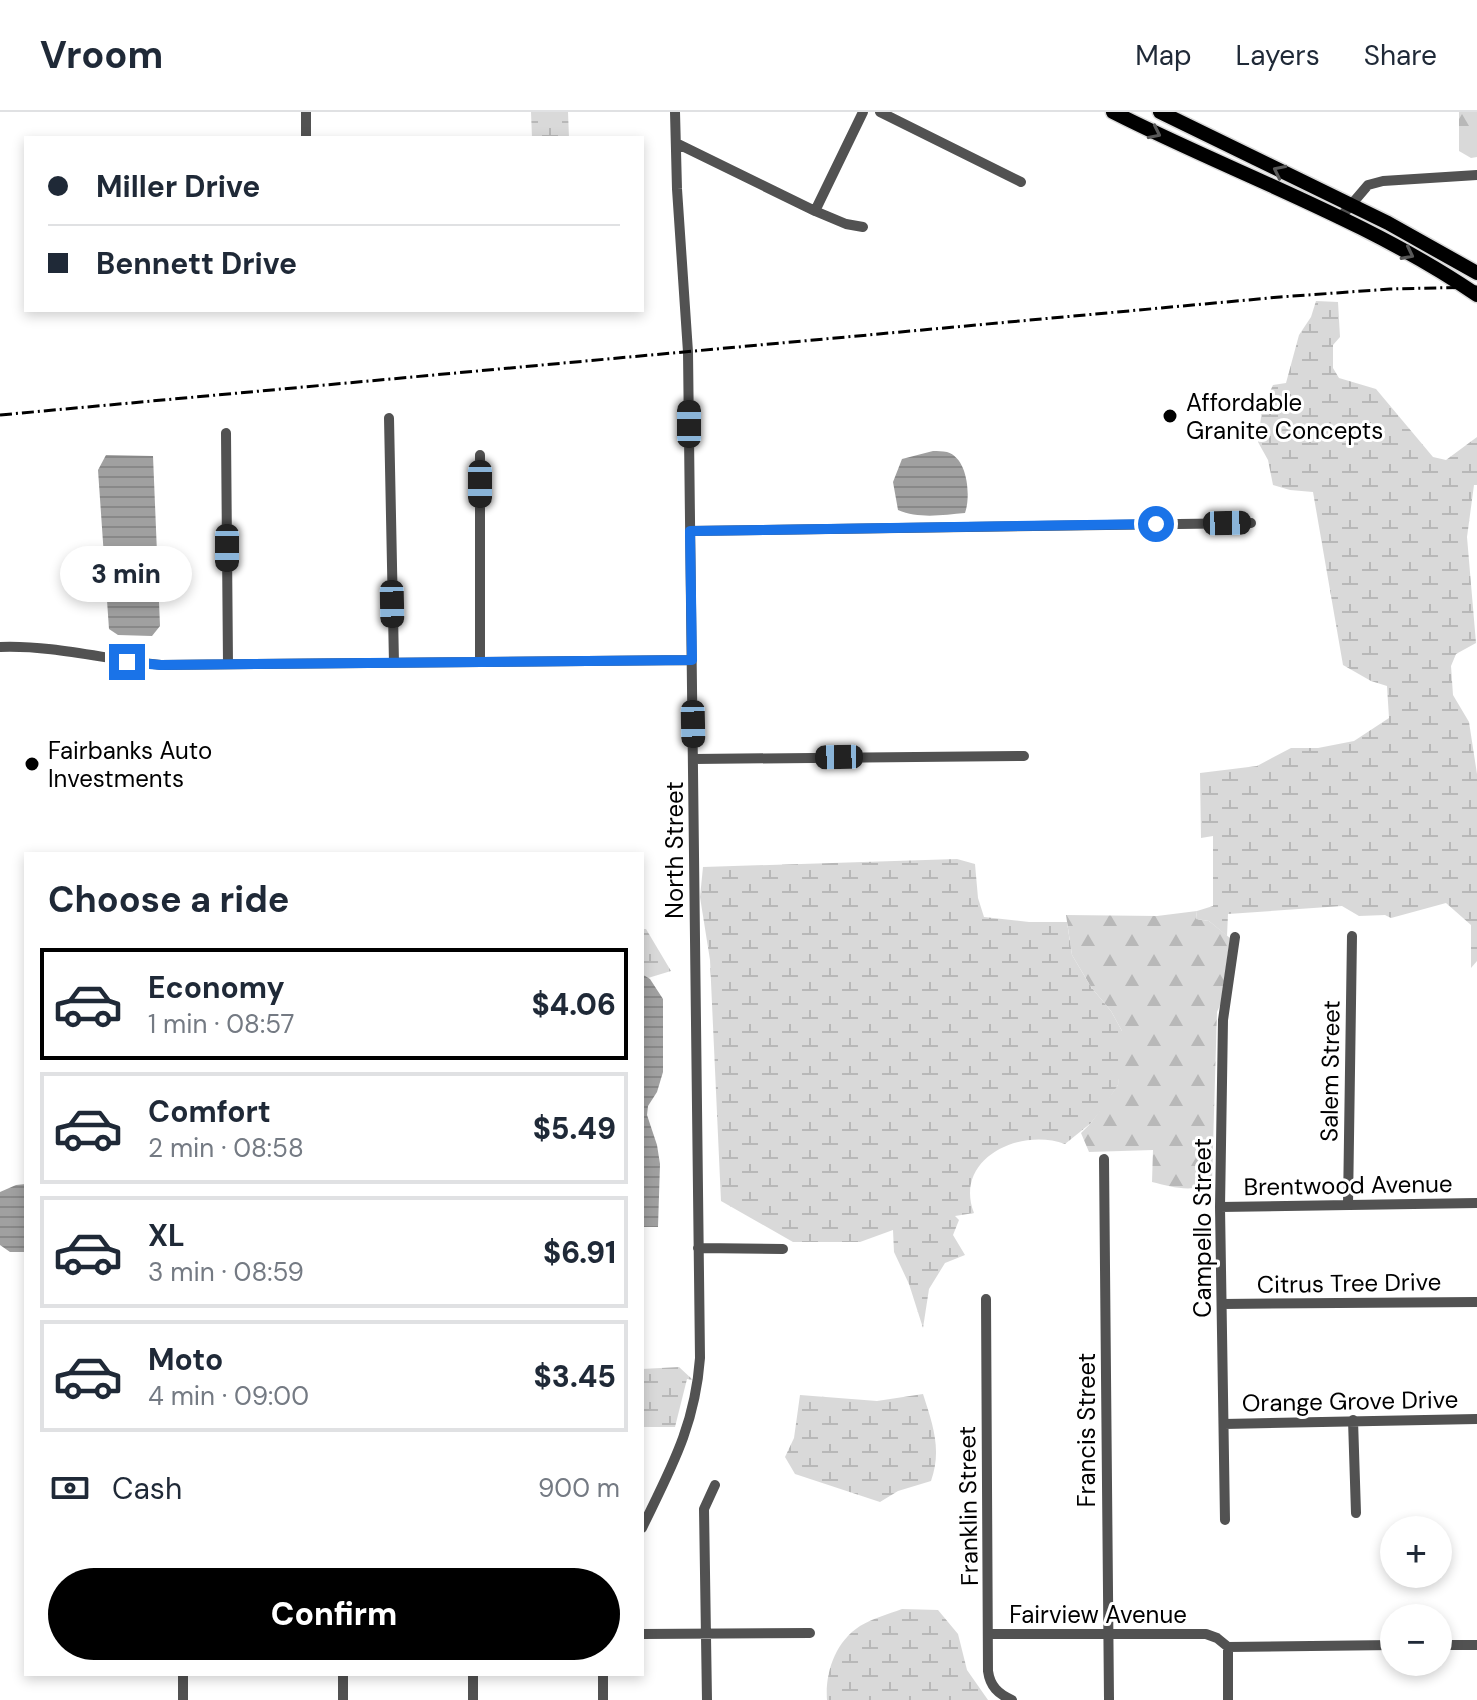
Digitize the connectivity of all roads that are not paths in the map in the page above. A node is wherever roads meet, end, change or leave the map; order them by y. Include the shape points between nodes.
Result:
1 (306, 112) edge
2 (675, 112) edge
3 (863, 112) edge
4 (880, 112) edge
5 (1113, 112) edge
6 (1160, 112) edge
7 (306, 136) edge
8 (676, 143) junction
9 (1477, 175) edge
10 (1021, 182) dead end
11 (1350, 204) junction
12 (815, 211) junction
13 (1339, 219) junction
14 (863, 227) dead end
15 (1477, 273) edge
16 (1477, 295) edge
17 (389, 418) dead end
18 (226, 433) dead end
19 (480, 455) dead end
20 (1251, 523) dead end
21 (690, 531) junction
22 (0, 647) edge
23 (692, 660) junction
24 (480, 662) junction
25 (394, 663) junction
26 (228, 664) junction
27 (1024, 756) dead end
28 (694, 759) junction
29 (1352, 936) dead end
30 (1235, 937) dead end
31 (1104, 1159) dead end
32 (1477, 1203) edge
33 (1348, 1205) junction
34 (1220, 1207) junction
35 (698, 1248) junction
36 (783, 1249) dead end
37 (986, 1299) dead end
38 (1477, 1302) edge
39 (1222, 1304) junction
40 (1477, 1419) edge
41 (1353, 1420) junction
42 (1224, 1424) junction
43 (715, 1485) dead end
44 (1356, 1513) dead end
45 (1225, 1520) dead end
46 (644, 1524) edge
47 (706, 1633) junction
48 (810, 1633) dead end
49 (644, 1634) edge
50 (989, 1634) junction
51 (1107, 1635) junction
52 (1380, 1645) edge
53 (1452, 1645) edge
54 (1477, 1645) edge
55 (1228, 1647) junction
56 (183, 1676) edge
57 (343, 1676) edge
58 (473, 1676) edge
59 (603, 1676) edge
60 (183, 1700) edge
61 (343, 1700) edge
62 (473, 1700) edge
63 (603, 1700) edge
64 (707, 1700) edge
65 (1012, 1700) edge
66 (1109, 1700) edge
67 (1228, 1700) edge

1 - 7 street
2 - 8 street, North Street
3 - 12 street
4 - 10 street
5 -> 13 main road
11 -> 6 main road
8 - 12 street
8 - 21 street, North Street via 688,346
9 - 11 street via 1383,181 1368,185
11 - 13 street
11 - 15 main road
12 - 14 street
13 -> 16 main road
17 - 25 street
18 - 26 street
19 - 24 street
20 - 21 street
21 - 23 street, North Street
22 - 26 street via 161,665
23 - 24 street
23 - 28 street, North Street
24 - 25 street
25 - 26 street
27 - 28 street
28 - 35 street, North Street
29 - 33 street, Salem Street
30 - 34 street, Campello Street via 1223,1020
31 - 51 street, Francis Street
32 - 33 street, Brentwood Avenue
33 - 34 street, Brentwood Avenue
34 - 39 street, Campello Street
35 - 36 street
35 - 46 street, North Street via 698,1390 685,1439
37 - 50 street, Franklin Street
38 - 39 street, Citrus Tree Drive
39 - 42 street, Campello Street
40 - 41 street, Orange Grove Drive
41 - 42 street, Orange Grove Drive
41 - 44 street
42 - 45 street, Campello Street
43 - 47 street via 704,1509
47 - 48 street
47 - 49 street
47 - 64 street
50 - 51 street, Fairview Avenue
50 - 65 street, Franklin Street via 990,1681
51 - 55 street, Fairview Avenue via 1206,1634
51 - 66 street, Francis Street
52 - 55 street, Fairview Avenue
53 - 54 street
55 - 67 street
56 - 60 street
57 - 61 street
58 - 62 street
59 - 63 street

